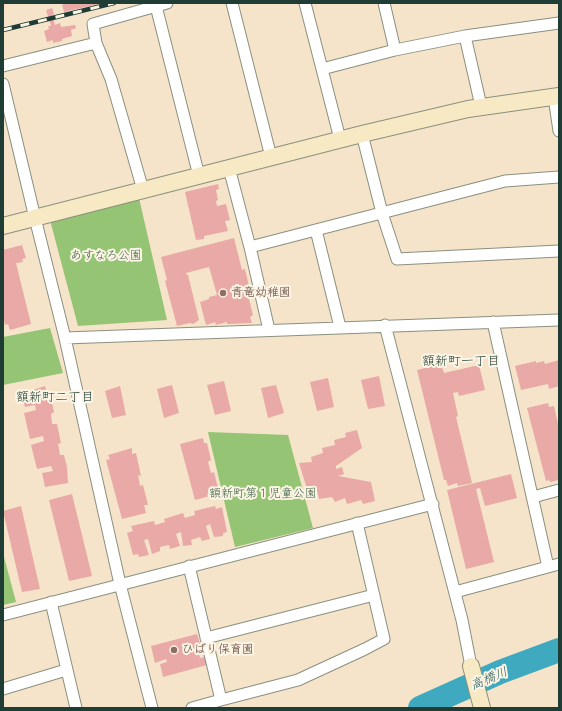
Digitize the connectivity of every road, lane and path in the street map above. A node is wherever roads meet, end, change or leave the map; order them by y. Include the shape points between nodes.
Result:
1 (232, 3) edge
2 (305, 3) edge
3 (384, 3) edge
4 (162, 4) edge
5 (559, 23) edge
6 (465, 36) junction
7 (96, 43) junction
8 (395, 50) junction
9 (3, 66) edge
10 (322, 69) junction
11 (3, 84) edge
12 (556, 96) edge
13 (481, 106) junction
14 (559, 131) edge
15 (362, 134) junction
16 (340, 139) junction
17 (271, 157) junction
18 (229, 168) junction
19 (199, 176) junction
20 (559, 177) edge
21 (143, 190) junction
22 (382, 213) junction
23 (35, 218) junction
24 (3, 226) edge
25 (316, 230) junction
26 (251, 251) junction
27 (559, 251) edge
28 (559, 320) edge
29 (493, 322) junction
30 (386, 326) junction
31 (340, 327) junction
32 (269, 330) junction
33 (65, 338) junction
34 (559, 490) edge
35 (533, 497) junction
36 (433, 504) junction
37 (357, 523) junction
38 (554, 565) edge
39 (189, 566) junction
40 (120, 584) junction
41 (455, 592) junction
42 (374, 595) junction
43 (51, 602) junction
44 (3, 615) edge
45 (206, 638) junction
46 (471, 666) joint
47 (66, 670) junction
48 (3, 689) edge
49 (221, 700) junction
50 (76, 708) edge
51 (152, 708) edge
52 (192, 708) edge
53 (482, 708) edge

1 - 17 street
2 - 10 street
3 - 8 street
4 - 7 street via 93,24
4 - 19 street
5 - 6 street
6 - 8 street
6 - 13 street
7 - 9 street
7 - 21 street via 111,79
8 - 10 street
10 - 16 street
11 - 23 street
12 - 13 street
12 - 14 street
13 - 15 street
15 - 16 street
15 - 22 street
16 - 17 street
17 - 18 street
18 - 19 street
18 - 26 street
19 - 21 street
20 - 22 street via 504,181
21 - 23 street
22 - 25 street
22 - 27 street via 397,259
23 - 24 street
23 - 33 street
25 - 26 street via 250,247
25 - 31 street
26 - 32 street
28 - 29 street
29 - 30 street
29 - 35 street
30 - 31 street
30 - 36 street
31 - 32 street
32 - 33 street
33 - 40 street
34 - 35 street
35 - 38 street
36 - 37 street
36 - 41 street
37 - 39 street
37 - 42 street
38 - 41 street
39 - 40 street
39 - 45 street
40 - 43 street
40 - 51 street
41 - 46 street
42 - 45 street
42 - 49 street via 384,639 298,680
43 - 44 street
43 - 47 street
45 - 49 street
46 - 53 street
47 - 48 street
47 - 50 street
49 - 52 street

